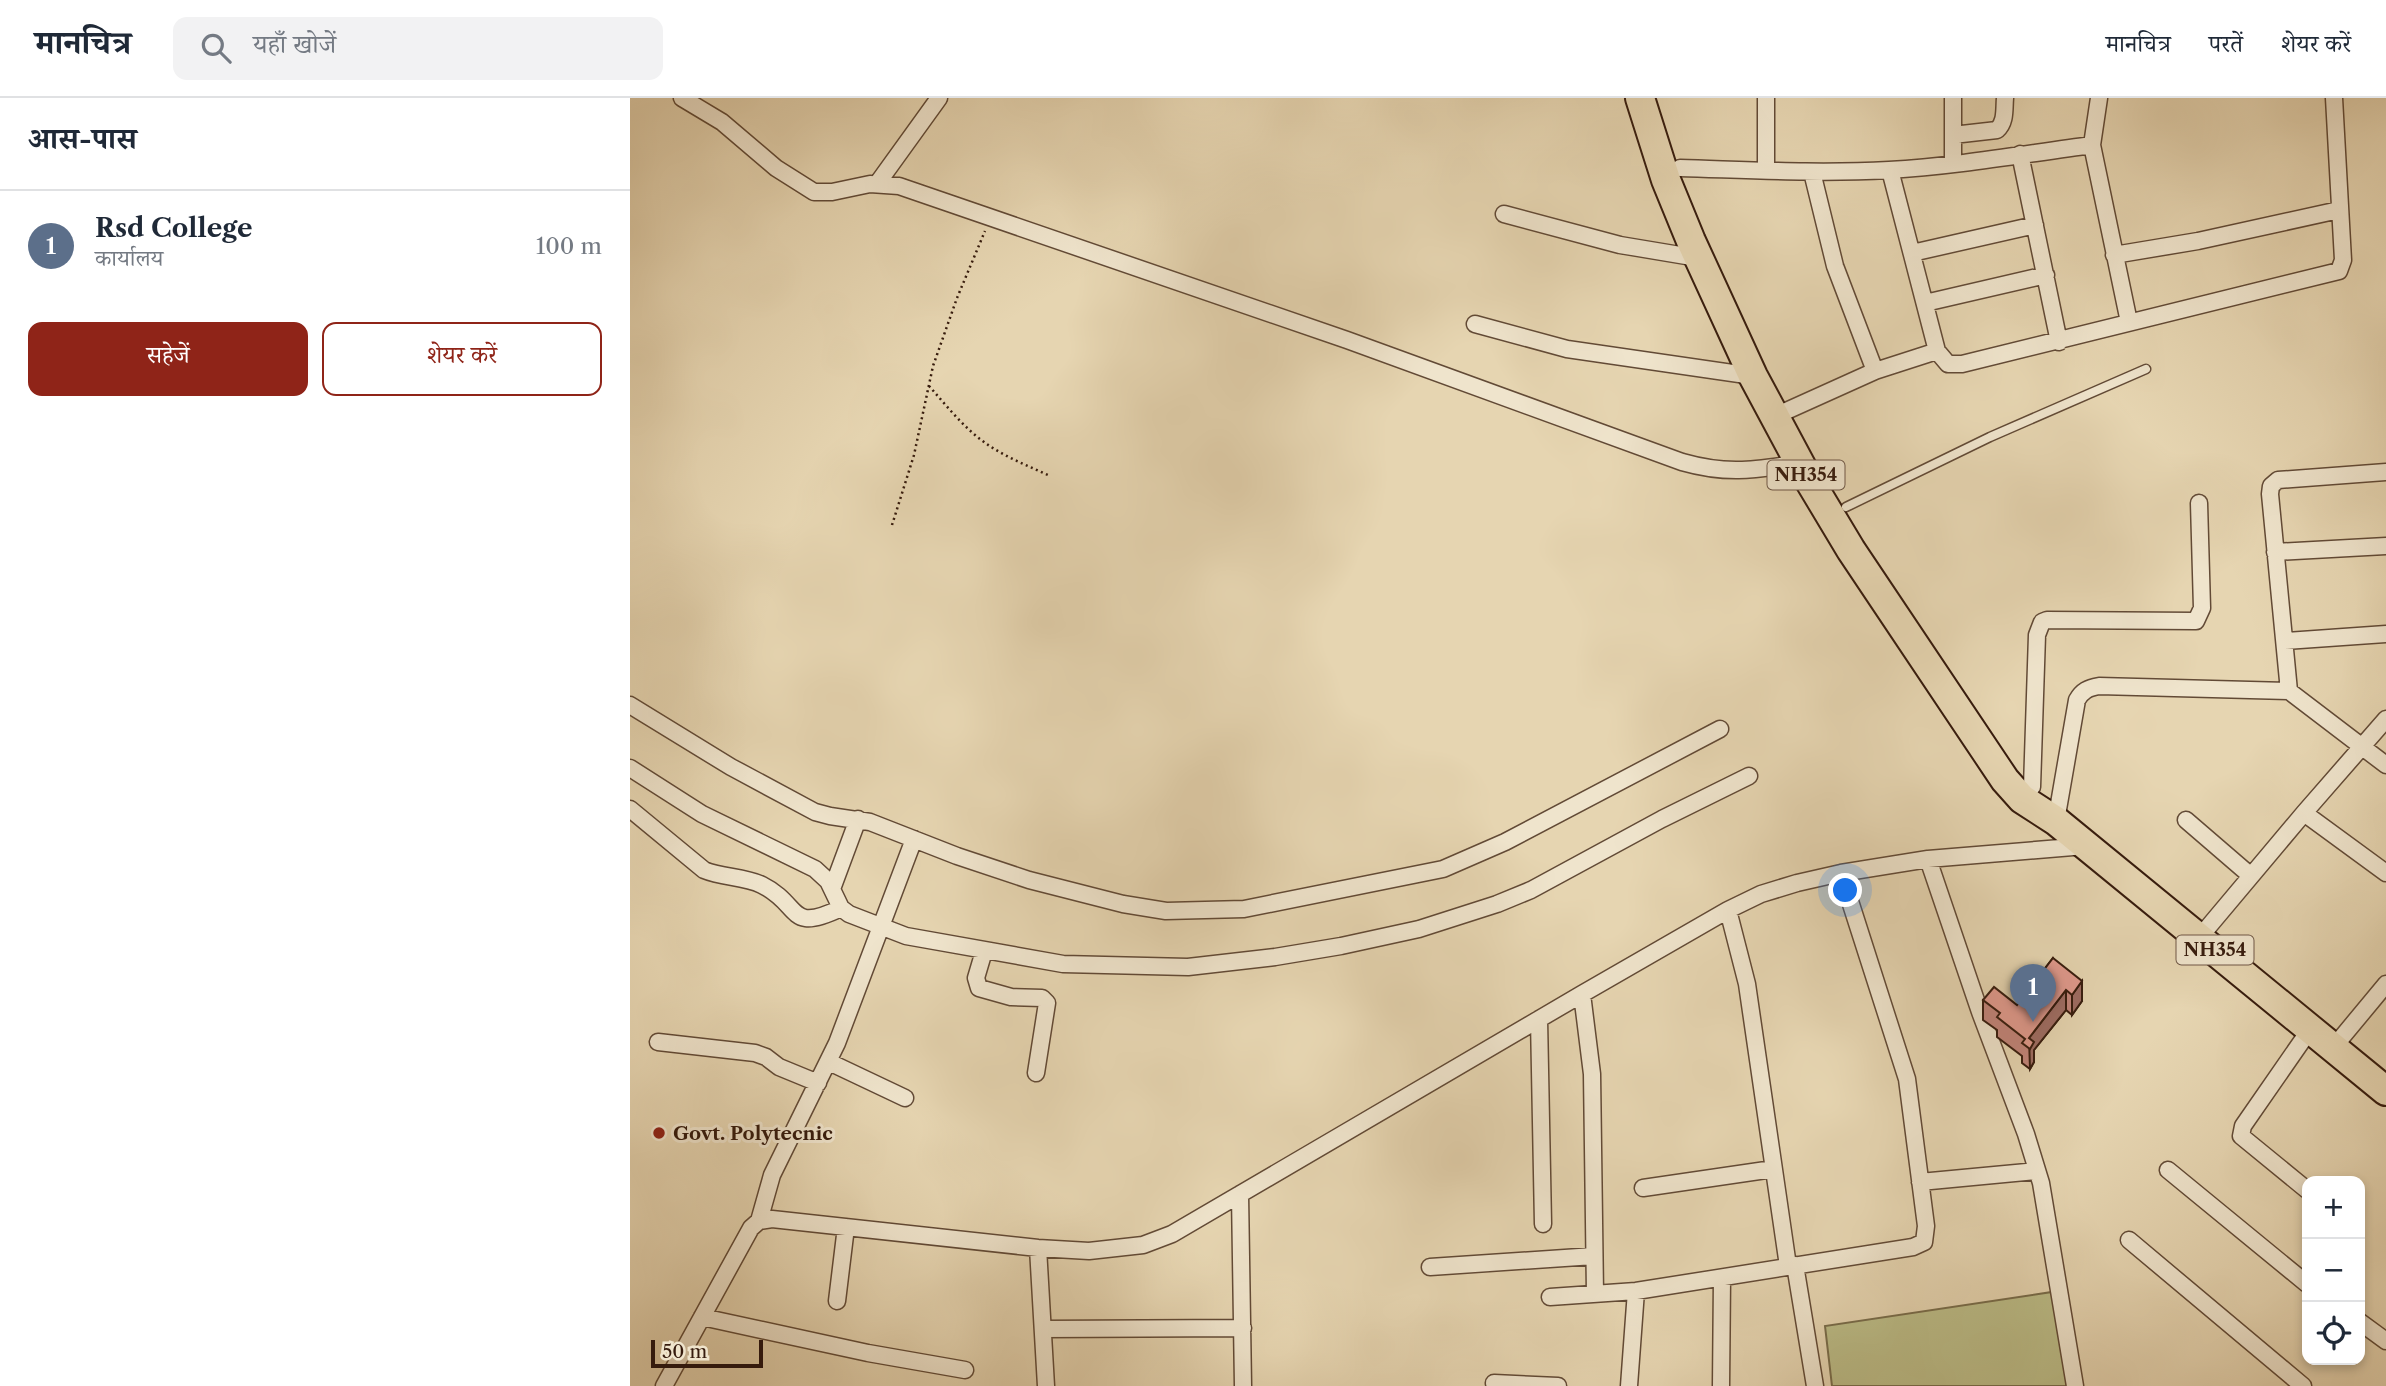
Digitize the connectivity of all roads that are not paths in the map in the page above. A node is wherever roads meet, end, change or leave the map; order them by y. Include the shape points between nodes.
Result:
1 (682, 98) edge
2 (939, 98) edge
3 (1640, 98) edge
4 (1659, 98) edge
5 (1766, 98) edge
6 (1953, 98) edge
7 (2005, 98) edge
8 (2099, 98) edge
9 (2334, 98) edge
10 (1954, 135) junction
11 (2092, 145) junction
12 (2020, 154) junction
13 (1953, 164) junction
14 (1680, 168) junction
15 (1766, 170) junction
16 (1890, 170) junction
17 (1812, 172) junction
18 (877, 184) junction
19 (2339, 210) junction
20 (1504, 214) dead end
21 (2035, 225) junction
22 (1912, 253) junction
23 (2114, 255) junction
24 (1698, 258) junction
25 (2046, 275) junction
26 (1925, 303) junction
27 (2129, 322) junction
28 (1475, 324) dead end
29 (2059, 342) junction
30 (1937, 351) junction
31 (2146, 369) dead end
32 (1875, 371) junction
33 (1753, 376) junction
34 (1783, 412) junction
35 (1800, 463) junction
36 (2386, 472) edge
37 (2199, 503) dead end
38 (1846, 507) junction
39 (2386, 547) edge
40 (2275, 552) junction
41 (2386, 634) edge
42 (2285, 640) junction
43 (2289, 691) junction
44 (630, 705) edge
45 (2386, 719) edge
46 (1720, 729) dead end
47 (2362, 746) junction
48 (2386, 765) edge
49 (630, 768) edge
50 (1749, 776) dead end
51 (2043, 807) junction
52 (630, 809) edge
53 (2304, 813) junction
54 (858, 819) junction
55 (2186, 820) dead end
56 (914, 839) junction
57 (2085, 846) junction
58 (1928, 859) junction
59 (1841, 873) junction
60 (2386, 873) edge
61 (2251, 876) junction
62 (832, 889) junction
63 (841, 908) junction
64 (1728, 910) junction
65 (883, 928) junction
66 (2199, 938) junction
67 (984, 951) junction
68 (2386, 984) edge
69 (1582, 994) junction
70 (1539, 1019) junction
71 (2311, 1028) junction
72 (658, 1042) dead end
73 (2333, 1048) junction
74 (829, 1062) junction
75 (1036, 1073) dead end
76 (818, 1083) junction
77 (2386, 1091) edge
78 (905, 1098) dead end
79 (1773, 1169) junction
80 (2168, 1170) dead end
81 (2037, 1171) junction
82 (1920, 1182) junction
83 (2302, 1186) edge
84 (1643, 1188) dead end
85 (1240, 1194) junction
86 (759, 1221) junction
87 (1543, 1224) dead end
88 (846, 1227) junction
89 (2129, 1240) dead end
90 (1038, 1248) junction
91 (1594, 1256) junction
92 (1791, 1265) junction
93 (1430, 1267) dead end
94 (1722, 1278) junction
95 (2302, 1280) edge
96 (1636, 1291) junction
97 (1595, 1294) junction
98 (1550, 1297) dead end
99 (837, 1301) dead end
100 (702, 1317) junction
101 (2365, 1326) edge
102 (1243, 1328) junction
103 (1044, 1329) junction
104 (2386, 1341) edge
105 (965, 1370) dead end
106 (1494, 1383) dead end
107 (664, 1386) edge
108 (1046, 1386) edge
109 (1243, 1386) edge
110 (1558, 1386) edge
111 (1629, 1386) edge
112 (1721, 1386) edge
113 (1815, 1386) edge
114 (2075, 1386) edge
115 (2304, 1386) edge

1 - 18 street via 722,122 776,168 814,192
2 - 18 street
3 - 24 highway, NH354 via 1666,180
4 - 14 highway, NH354
5 - 15 street
6 - 10 street
7 - 10 street via 2004,118 1997,130
8 - 11 street
9 - 19 street
10 - 13 street
11 - 12 street
11 - 23 street
12 - 13 street
12 - 21 street
13 - 16 street
14 - 15 street
14 - 34 highway, NH354
15 - 17 street
16 - 17 street
16 - 22 street
17 - 32 street via 1835,265
18 - 35 street via 899,186 1335,336 1682,462 1741,472
19 - 23 street
19 - 27 street via 2343,260 2339,271
20 - 24 street via 1620,245
21 - 22 street
21 - 25 street
22 - 26 street
23 - 27 street
24 - 33 highway, NH354
25 - 26 street
25 - 29 street
26 - 30 street
27 - 29 street
28 - 33 street via 1567,349
29 - 30 street via 1953,366
30 - 32 street
31 - 38 lane
32 - 34 street
33 - 34 highway, NH354
34 - 35 highway, NH354
34 - 38 highway, NH354
35 - 51 highway, NH354 via 1851,550 2005,780 2022,799
36 - 40 street via 2274,482 2270,494
37 - 51 street via 2202,608 2196,621 2042,622 2037,635
38 - 51 highway, NH354
39 - 40 street
40 - 42 street
41 - 42 street
42 - 43 street
43 - 47 street
43 - 51 street via 2089,688 2077,700
44 - 54 street via 798,804 830,816
45 - 47 street
46 - 56 street via 1505,842 1443,869 1244,909 1166,911 1123,904 1029,880
47 - 48 street
47 - 53 street
49 - 62 street via 713,821 815,869
50 - 67 street via 1531,890 1419,929 1275,957 1188,967 1063,964
51 - 57 highway, NH354
52 - 63 street via 704,870 762,885 803,919 817,919
53 - 60 street
53 - 61 street
54 - 56 street
54 - 62 street
55 - 61 street
56 - 65 street
57 - 58 street
57 - 66 highway, NH354
58 - 59 street
58 - 81 street
59 - 64 street via 1761,894
59 - 82 street via 1907,1079
61 - 66 street
62 - 63 street
63 - 65 street
64 - 69 street
64 - 79 street via 1747,984
65 - 67 street
65 - 74 street
66 - 71 highway, NH354
67 - 75 street via 976,978 979,988 1011,997 1042,998 1047,1003
68 - 73 street
69 - 70 street
69 - 91 street via 1592,1074
70 - 85 street
70 - 87 street
71 - 73 highway, NH354
71 - 83 street via 2243,1126 2241,1136
72 - 76 street via 755,1053
73 - 77 highway, NH354
74 - 76 street
74 - 78 street
76 - 86 street via 772,1175
79 - 84 street
79 - 92 street
80 - 95 street
81 - 82 street
81 - 114 street
82 - 92 street via 1926,1235 1919,1246
85 - 90 street via 1172,1234 1143,1245 1089,1251
85 - 102 street
86 - 88 street
86 - 100 street
88 - 90 street
88 - 99 street
89 - 115 street
90 - 103 street
91 - 93 street
91 - 97 street
92 - 94 street
92 - 113 street
94 - 96 street
94 - 112 street
96 - 97 street
96 - 111 street
97 - 98 street
100 - 105 street
100 - 107 street
101 - 104 street
102 - 103 street
102 - 109 street
103 - 108 street
106 - 110 street

